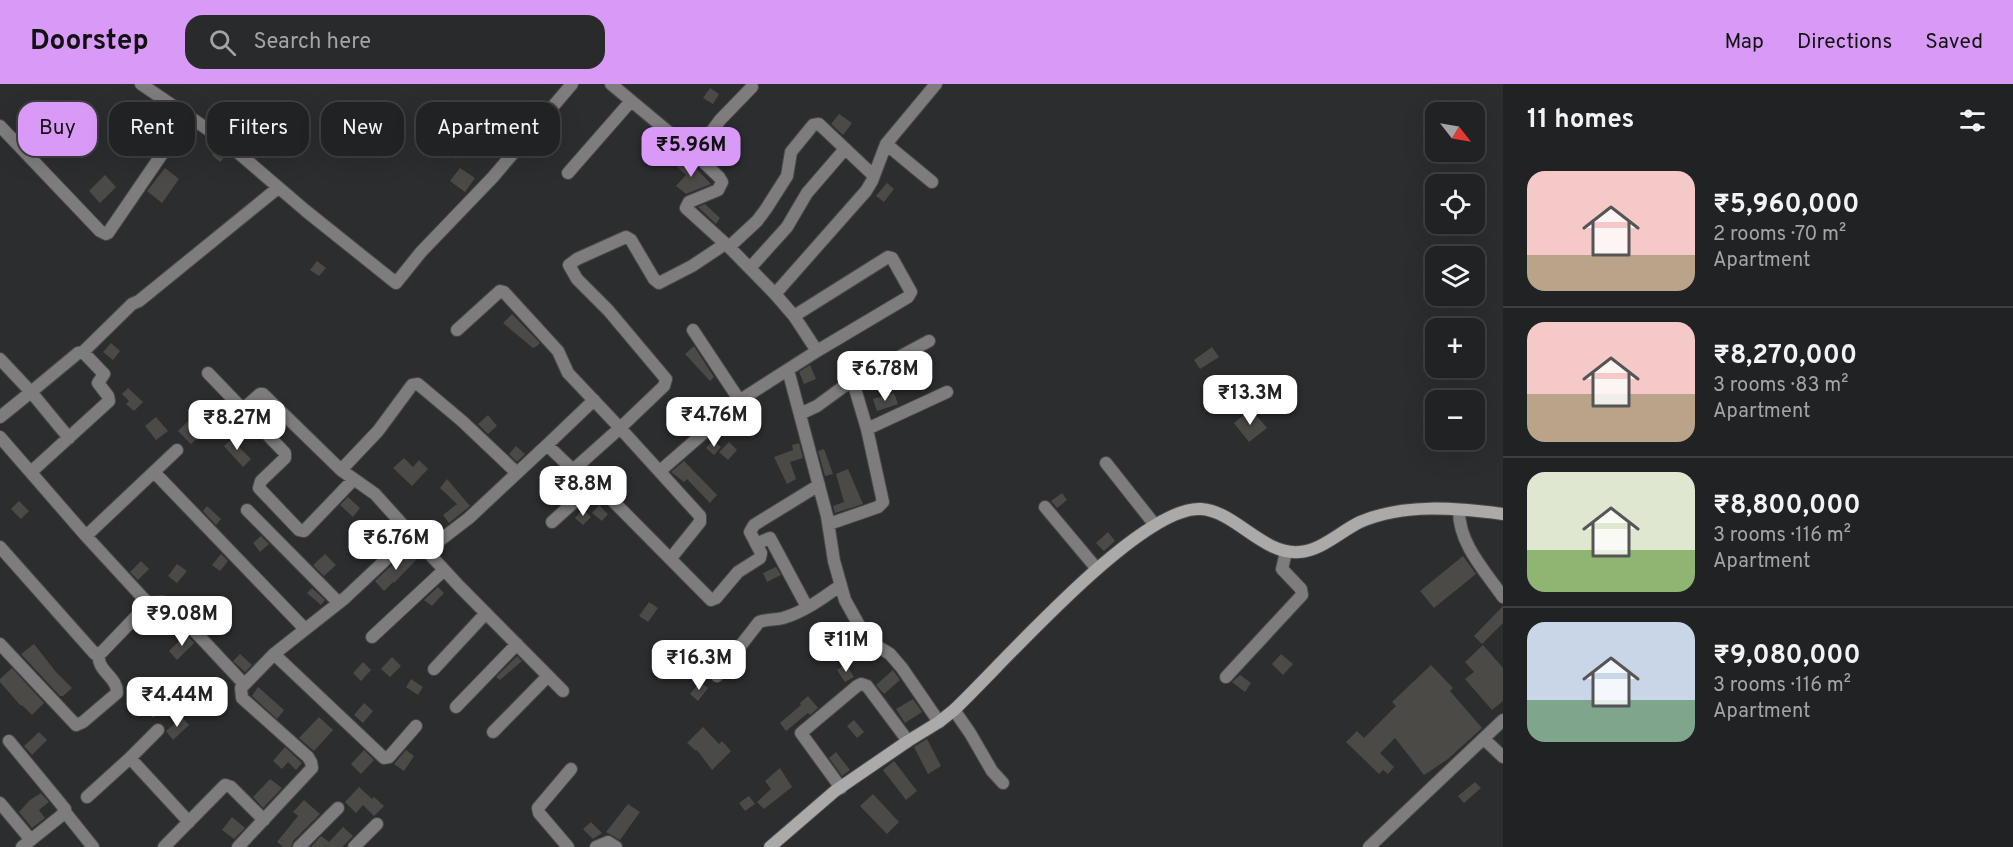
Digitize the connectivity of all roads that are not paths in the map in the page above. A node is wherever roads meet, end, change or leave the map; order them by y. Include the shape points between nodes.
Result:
1 (141, 84) edge
2 (572, 84) edge
3 (611, 84) edge
4 (936, 84) edge
5 (752, 87) dead end
6 (631, 101) junction
7 (167, 102) edge
8 (195, 121) edge
9 (0, 126) edge
10 (886, 144) junction
11 (845, 149) junction
12 (695, 154) junction
13 (161, 156) edge
14 (568, 173) dead end
15 (874, 176) junction
16 (932, 182) dead end
17 (278, 188) junction
18 (727, 246) junction
19 (750, 268) junction
20 (775, 294) junction
21 (794, 316) junction
22 (457, 330) dead end
23 (693, 330) dead end
24 (929, 341) dead end
25 (818, 351) junction
26 (83, 352) junction
27 (0, 359) edge
28 (788, 370) junction
29 (208, 373) dead end
30 (853, 382) junction
31 (31, 392) junction
32 (947, 392) dead end
33 (594, 400) junction
34 (740, 401) junction
35 (243, 409) junction
36 (800, 414) junction
37 (0, 417) edge
38 (620, 428) junction
39 (867, 429) junction
40 (0, 437) edge
41 (69, 438) junction
42 (547, 445) junction
43 (177, 450) dead end
44 (1106, 463) dead end
45 (341, 470) junction
46 (573, 470) junction
47 (660, 471) junction
48 (31, 472) junction
49 (154, 472) junction
50 (517, 474) junction
51 (354, 479) junction
52 (593, 485) junction
53 (819, 485) junction
54 (1046, 507) dead end
55 (247, 510) dead end
56 (1459, 511) junction
57 (1503, 514) edge
58 (552, 522) dead end
59 (829, 524) junction
60 (1155, 525) junction
61 (412, 535) junction
62 (86, 536) junction
63 (756, 544) junction
64 (0, 547) edge
65 (426, 550) junction
66 (1286, 552) junction
67 (671, 558) junction
68 (1098, 569) junction
69 (444, 570) junction
70 (841, 585) junction
71 (1503, 597) edge
72 (338, 602) junction
73 (149, 603) junction
74 (807, 607) junction
75 (486, 613) junction
76 (305, 629) junction
77 (372, 637) dead end
78 (0, 644) edge
79 (517, 644) junction
80 (99, 654) junction
81 (274, 654) junction
82 (434, 669) dead end
83 (548, 676) junction
84 (717, 676) dead end
85 (1226, 677) dead end
86 (244, 684) junction
87 (563, 691) dead end
88 (456, 707) dead end
89 (954, 710) junction
90 (1503, 720) edge
91 (939, 722) junction
92 (416, 726) dead end
93 (158, 729) dead end
94 (494, 732) dead end
95 (1484, 739) junction
96 (9, 741) dead end
97 (908, 741) junction
98 (1503, 757) edge
99 (130, 758) junction
100 (571, 769) dead end
101 (1003, 783) dead end
102 (841, 788) junction
103 (87, 797) dead end
104 (0, 803) edge
105 (338, 808) dead end
106 (64, 812) junction
107 (264, 820) junction
108 (189, 822) junction
109 (377, 824) dead end
110 (26, 843) edge
111 (93, 847) edge
112 (164, 847) edge
113 (238, 847) edge
114 (300, 847) edge
115 (354, 847) edge
116 (568, 847) edge
117 (596, 847) edge
118 (616, 847) edge
119 (770, 847) edge
120 (1369, 847) edge

1 - 7 street
2 - 17 street via 396,284
3 - 6 street
4 - 10 street
5 - 12 street
6 - 12 street
6 - 14 street
8 - 17 street
9 - 13 street via 106,234
10 - 15 street
10 - 16 street
11 - 15 street
11 - 18 street via 819,124 813,125 791,152 787,176 757,222
11 - 19 street via 807,193 787,227
12 - 18 street via 722,182 718,190 689,202 686,208
15 - 20 street via 866,191
17 - 26 street via 132,304
18 - 19 street
18 - 38 street via 659,283 628,237 569,265 666,379 664,386
19 - 20 street
20 - 21 street
21 - 25 street
21 - 25 street via 892,258 910,295
22 - 33 street via 500,291 504,292 554,345 568,373
23 - 34 street
24 - 30 street
25 - 28 street
26 - 31 street
26 - 41 street via 103,372 98,383 109,401
27 - 31 street
28 - 34 street
28 - 36 street
29 - 35 street
30 - 36 street
30 - 39 street
31 - 37 street
31 - 41 street
32 - 39 street
33 - 38 street
33 - 42 street
34 - 47 street
35 - 45 street via 263,393
35 - 51 street via 286,455 259,488 298,530 306,529
36 - 53 street
38 - 46 street
38 - 47 street
39 - 59 street via 883,502
40 - 48 street
41 - 48 street
42 - 46 street
42 - 50 street
43 - 49 street
44 - 60 street
45 - 50 street via 378,431 412,386 418,384
45 - 51 street
46 - 52 street
47 - 67 street via 701,519
48 - 62 street
49 - 62 street
49 - 76 street
50 - 65 street via 469,518
51 - 61 street via 375,494
52 - 58 street
52 - 67 street
53 - 59 street
53 - 63 street via 754,525 750,532
54 - 68 street
55 - 72 street
56 - 57 street
56 - 66 street via 1410,508 1382,514 1312,549
56 - 71 street via 1468,545
59 - 70 street
60 - 66 street via 1182,512 1201,509 1218,514
60 - 68 street
61 - 65 street
61 - 72 street
62 - 73 street
63 - 67 street via 760,558 738,573 714,600
63 - 74 street via 771,538
64 - 80 street via 91,651
65 - 69 street
66 - 85 street via 1282,568 1302,595
68 - 89 street via 1038,623
69 - 75 street
69 - 77 street
70 - 74 street
70 - 91 street via 865,636 890,654
72 - 76 street
73 - 80 street
73 - 86 street via 163,602 173,608
74 - 84 street via 783,618 759,622
75 - 79 street
75 - 82 street
76 - 81 street
78 - 80 street via 76,724 117,693 117,686 99,664
79 - 83 street
79 - 88 street
81 - 86 street
81 - 92 street via 384,758
83 - 87 street
83 - 94 street
86 - 107 street via 242,698 312,762 309,773
89 - 91 street
89 - 101 street
90 - 95 street
91 - 97 street
93 - 99 street
95 - 98 street
95 - 120 street
96 - 106 street via 64,805
97 - 102 street
97 - 102 street via 867,686 857,686 801,733
99 - 103 street
99 - 108 street
100 - 116 street via 538,808
102 - 119 street
104 - 110 street
105 - 114 street
106 - 110 street
106 - 111 street
107 - 108 street via 225,785
107 - 113 street
108 - 112 street
109 - 115 street
117 - 118 street via 608,842

